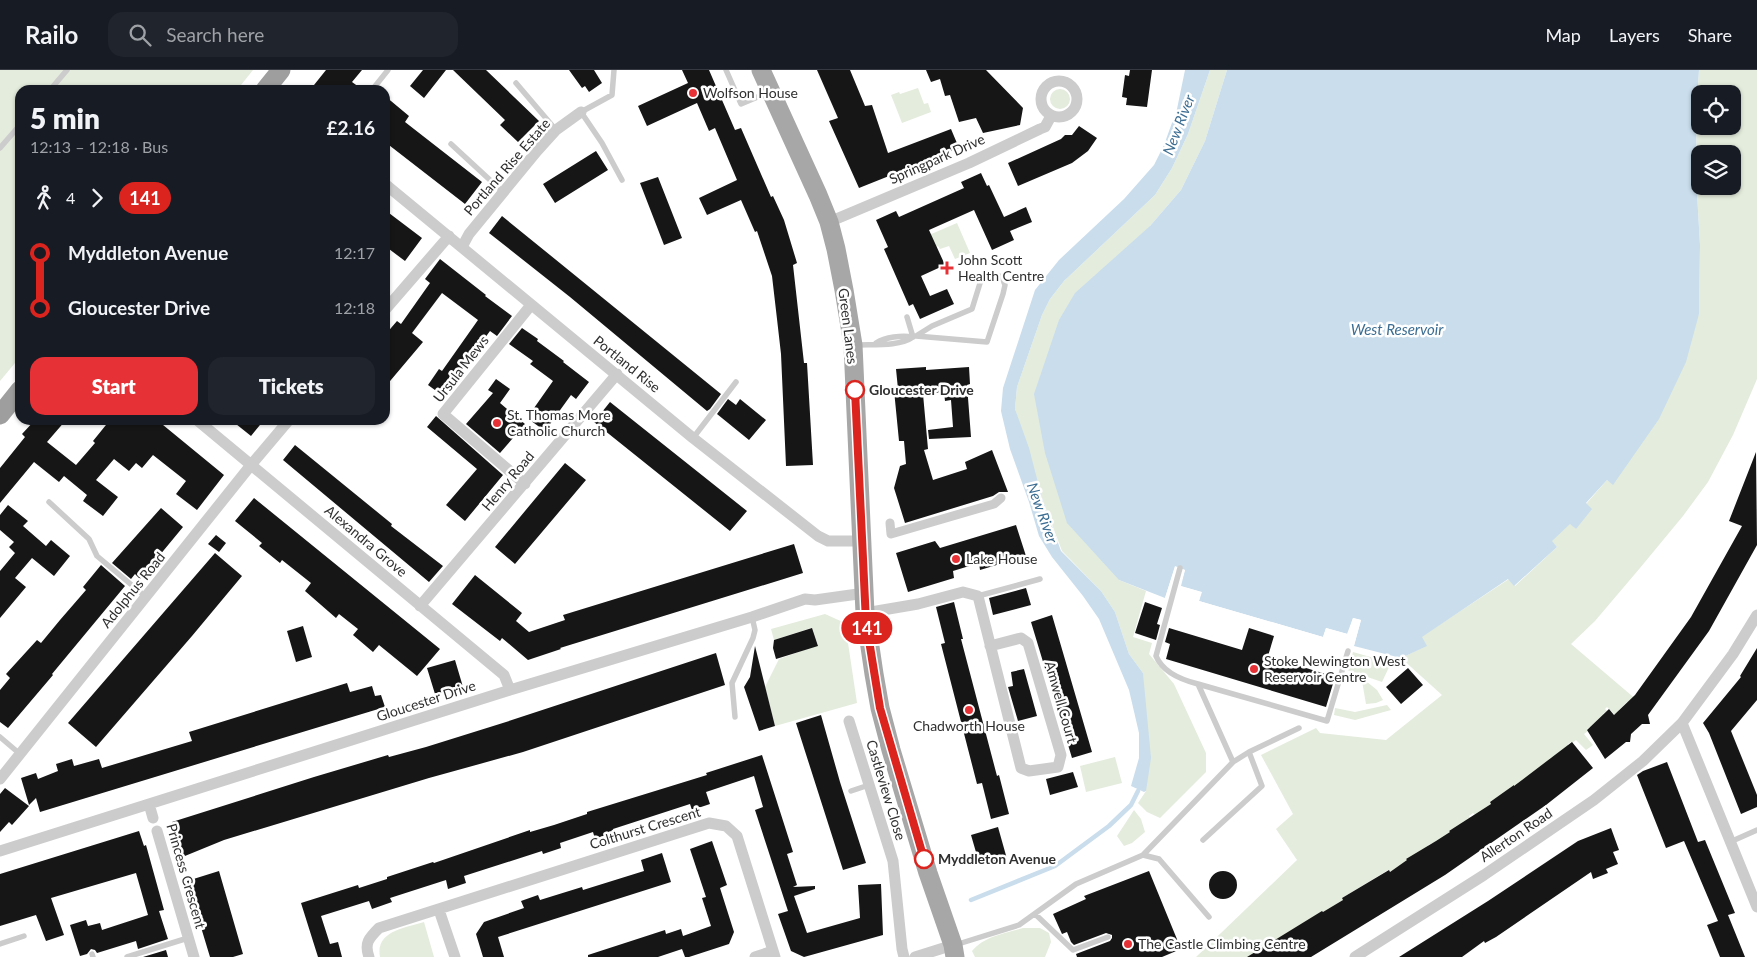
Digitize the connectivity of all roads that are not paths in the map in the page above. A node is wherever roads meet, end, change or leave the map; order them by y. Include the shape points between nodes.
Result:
1 (67, 70) edge
2 (281, 70) edge
3 (388, 70) edge
4 (614, 70) edge
5 (726, 70) edge
6 (761, 70) edge
7 (516, 83) dead end
8 (54, 85) edge
9 (271, 85) edge
10 (376, 85) edge
11 (771, 91) junction
12 (581, 112) junction
13 (1052, 116) dead end
14 (556, 130) junction
15 (15, 131) edge
16 (451, 144) dead end
17 (0, 148) edge
18 (622, 180) dead end
19 (390, 188) edge
20 (503, 192) junction
21 (829, 222) junction
22 (448, 236) junction
23 (462, 247) junction
24 (390, 304) edge
25 (531, 305) junction
26 (958, 315) joint
27 (907, 317) dead end
28 (853, 345) junction
29 (617, 374) junction
30 (736, 382) dead end
31 (15, 396) edge
32 (0, 415) edge
33 (203, 425) edge
34 (286, 425) edge
35 (693, 438) junction
36 (251, 465) junction
37 (525, 484) junction
38 (1001, 498) dead end
39 (49, 502) dead end
40 (890, 523) dead end
41 (862, 541) junction
42 (1180, 568) dead end
43 (1040, 579) dead end
44 (865, 593) junction
45 (978, 596) junction
46 (146, 598) junction
47 (420, 606) junction
48 (865, 613) junction
49 (1757, 615) edge
50 (752, 617) junction
51 (990, 646) junction
52 (1348, 652) dead end
53 (1198, 684) junction
54 (510, 690) junction
55 (735, 717) dead end
56 (849, 721) dead end
57 (1682, 723) junction
58 (1299, 728) dead end
59 (0, 737) edge
60 (1249, 752) junction
61 (20, 754) junction
62 (1233, 762) junction
63 (0, 779) edge
64 (869, 785) junction
65 (851, 791) dead end
66 (150, 804) junction
67 (154, 818) joint
68 (1757, 830) edge
69 (157, 831) joint
70 (1203, 840) dead end
71 (1730, 842) junction
72 (0, 851) edge
73 (1143, 855) junction
74 (1757, 907) edge
75 (439, 910) junction
76 (1035, 914) junction
77 (1209, 916) dead end
78 (24, 936) dead end
79 (1108, 937) dead end
80 (188, 938) junction
81 (0, 944) edge
82 (957, 953) edge
83 (774, 954) edge
84 (126, 957) edge
85 (194, 957) edge
86 (369, 957) edge
87 (455, 957) edge
88 (755, 957) edge
89 (904, 957) edge
90 (915, 957) edge
91 (1355, 957) edge

1 - 8 lane
2 - 9 highway
3 - 10 lane
4 - 12 lane via 612,95
5 - 11 lane via 742,104
6 - 11 main road, Green Lanes
7 - 14 lane
11 - 21 main road, Green Lanes
12 - 14 street, Portland Rise Estate
12 - 18 lane
13 - 21 street, Springpark Drive via 1045,126 969,163
14 - 20 street, Portland Rise Estate
15 - 17 lane
16 - 20 lane
19 - 22 street, Portland Rise
20 - 23 street, Portland Rise Estate
21 - 28 main road, Green Lanes
22 - 23 street, Portland Rise
22 - 24 street
23 - 25 street, Portland Rise
25 - 29 street, Portland Rise
25 - 37 street, Ursula Mews via 443,414
26 - 26 lane via 972,309 981,280 988,273 1002,277 1004,294 987,342 916,336
27 - 28 lane via 913,337 906,342
28 - 41 main road, Green Lanes
29 - 35 street, Portland Rise
29 - 37 street, Henry Road
30 - 35 lane
31 - 32 highway
33 - 36 street, Alexandra Grove
34 - 36 street, Adolphus Road
35 - 41 street, Portland Rise via 818,536 828,541
36 - 46 street, Adolphus Road
36 - 47 street, Alexandra Grove
37 - 47 street, Henry Road
38 - 40 street via 994,504 891,534
39 - 46 lane via 89,539 97,556
41 - 44 main road, Green Lanes
42 - 53 lane via 1156,656 1166,669 1182,680
43 - 45 lane
44 - 48 main road, Green Lanes
44 - 50 street, Gloucester Drive via 805,599
45 - 48 street via 963,592
45 - 51 street, Amwell Court
46 - 61 street, Adolphus Road
47 - 54 street, Alexandra Grove via 504,675
48 - 82 main road, Green Lanes via 880,708 928,873
49 - 57 street, Allerton Road via 1733,654
50 - 54 street, Gloucester Drive
50 - 55 lane via 756,630 732,683
51 - 51 street, Amwell Court via 1021,768 1029,771 1058,767 1061,756 1028,643 1021,638
52 - 53 lane via 1327,721
53 - 62 lane
54 - 66 street, Gloucester Drive
56 - 64 street, Castleview Close
57 - 71 street
57 - 91 street, Allerton Road via 1644,761 1594,800
58 - 60 lane
59 - 61 lane
60 - 62 lane
60 - 70 lane via 1262,786
61 - 63 street, Adolphus Road
62 - 73 lane
64 - 65 lane
64 - 89 street, Castleview Close via 893,861
66 - 67 street, Princess Crescent
66 - 72 street, Gloucester Drive
67 - 69 lane, Princess Crescent
68 - 71 lane
69 - 80 street, Princess Crescent
71 - 74 street
73 - 76 lane via 1076,884
73 - 77 lane via 1159,859
75 - 83 street, Colthurst Crescent via 708,823 726,826 737,836
75 - 86 street, Colthurst Crescent via 380,928 370,937 366,948
75 - 87 street
76 - 79 lane via 1073,950
76 - 82 lane via 1019,925
78 - 81 lane
80 - 84 lane
80 - 85 street, Princess Crescent
82 - 90 street
83 - 88 street

